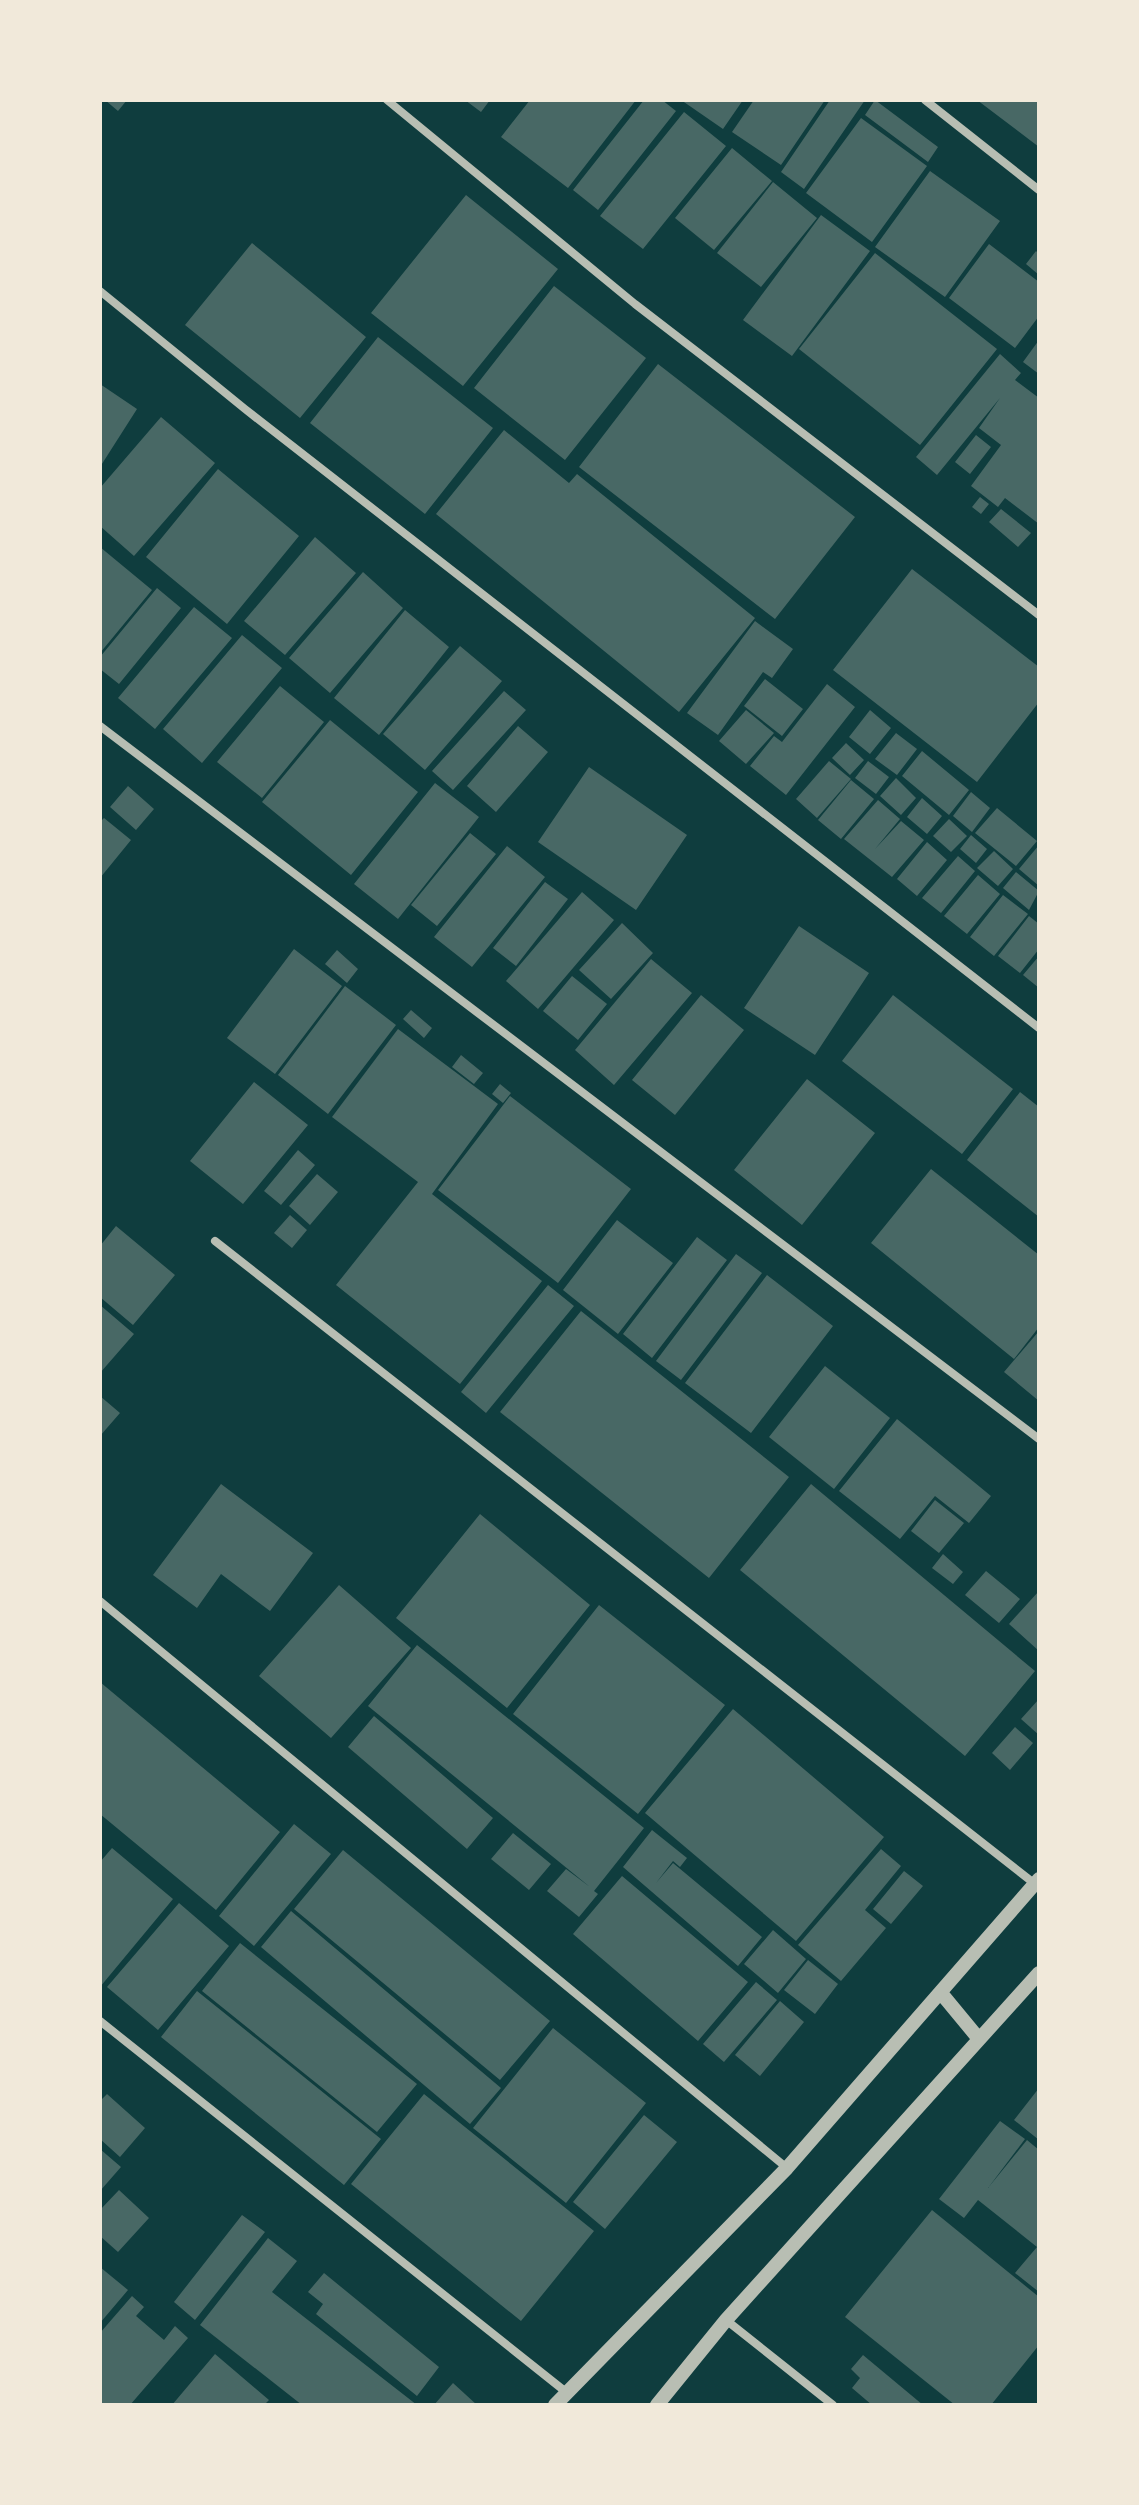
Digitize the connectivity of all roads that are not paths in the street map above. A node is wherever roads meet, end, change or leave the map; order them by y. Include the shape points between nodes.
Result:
1 (387, 100) edge
2 (925, 100) edge
3 (1039, 190) edge
4 (100, 291) edge
5 (1039, 615) edge
6 (100, 726) edge
7 (1039, 1028) edge
8 (215, 1241) dead end
9 (1039, 1439) edge
10 (100, 1601) edge
11 (1037, 1882) edge
12 (1039, 1973) edge
13 (941, 1993) junction
14 (100, 2021) edge
15 (979, 2039) junction
16 (787, 2168) junction
17 (726, 2320) junction
18 (566, 2392) junction
19 (555, 2405) edge
20 (657, 2405) edge
21 (833, 2405) edge

1 - 5 street via 635,304
2 - 3 street
4 - 7 street
6 - 9 street
8 - 11 street
10 - 16 street
11 - 13 street
12 - 15 street
13 - 15 street
13 - 16 street
14 - 18 street
15 - 17 street
16 - 18 street
17 - 20 street
17 - 21 street
18 - 19 street

